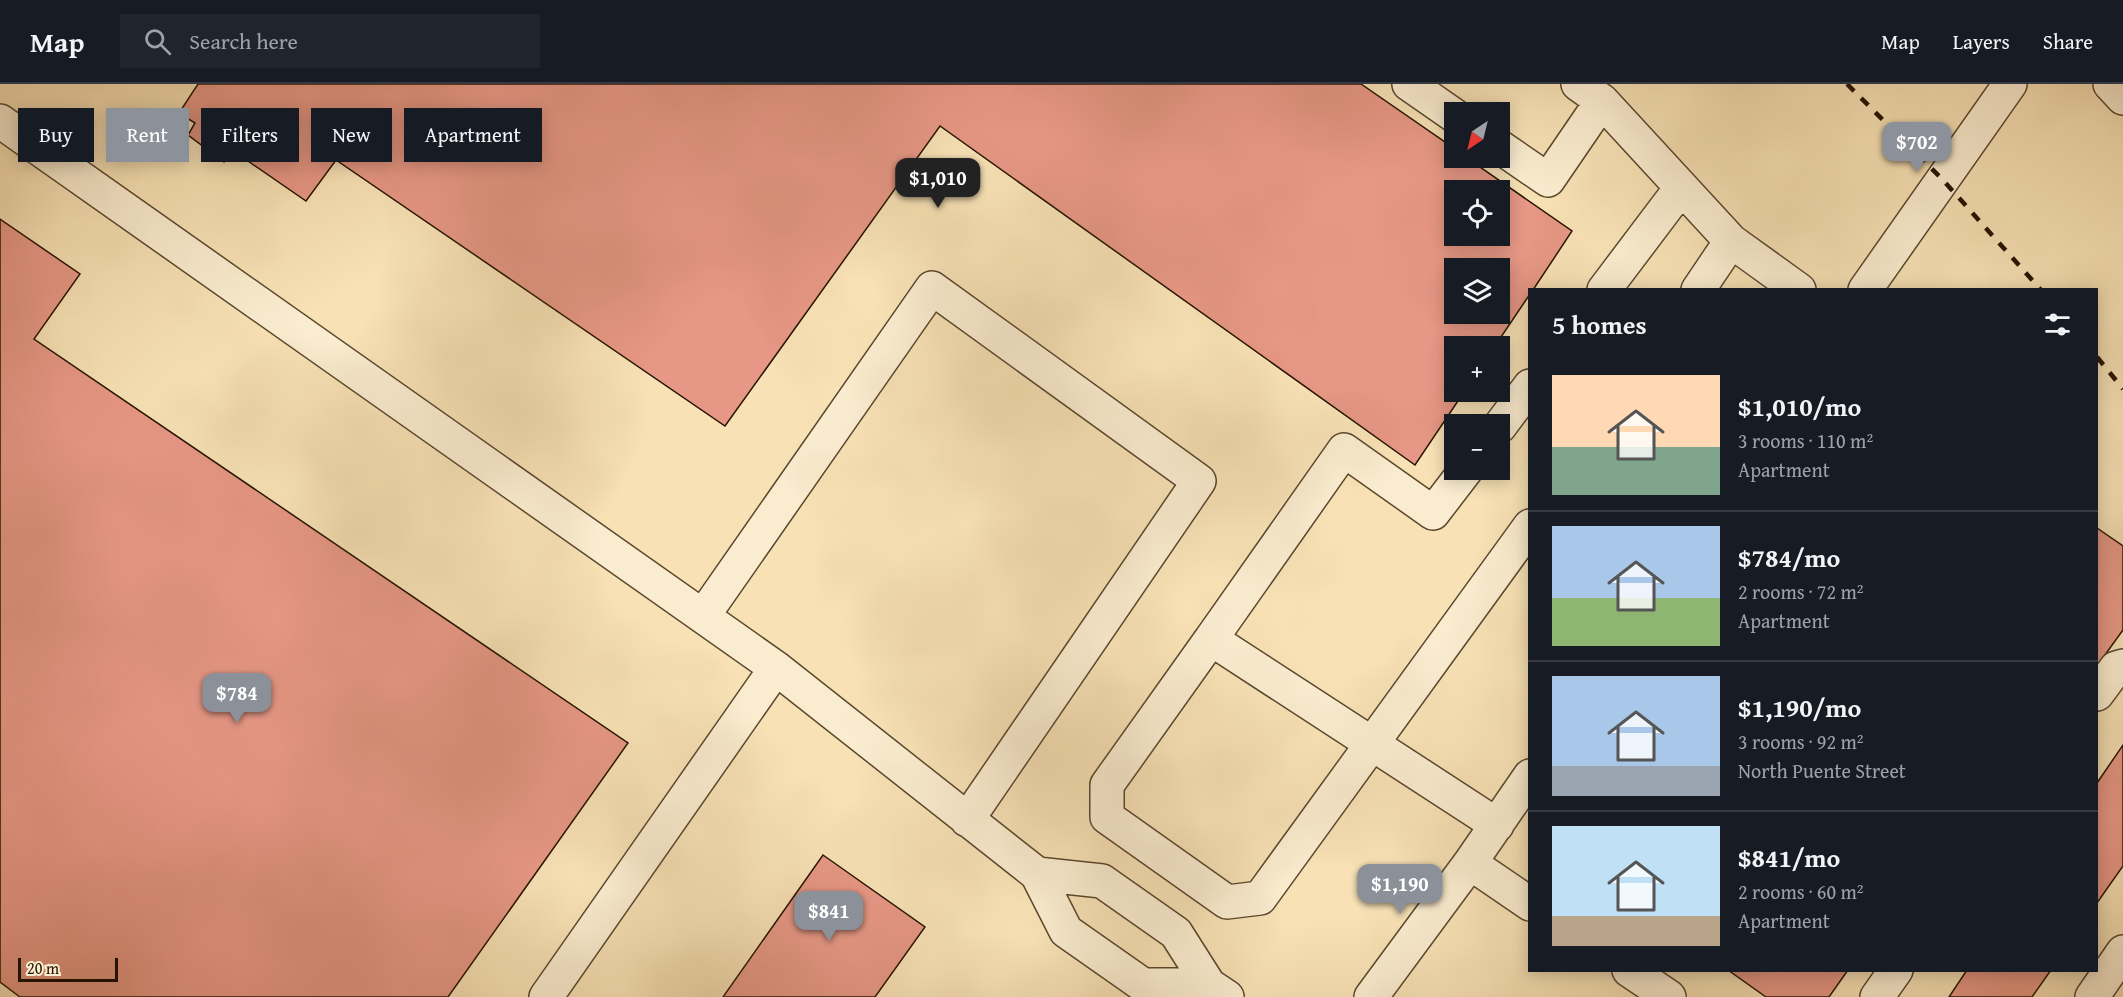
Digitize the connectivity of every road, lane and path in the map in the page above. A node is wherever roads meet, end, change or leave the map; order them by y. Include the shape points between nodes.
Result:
1 (1409, 84) edge
2 (2010, 84) edge
3 (2110, 84) edge
4 (1590, 92) edge
5 (2123, 98) edge
6 (1444, 108) edge
7 (0, 121) edge
8 (1510, 154) edge
9 (1682, 188) junction
10 (1731, 241) junction
11 (1606, 288) edge
12 (1699, 288) edge
13 (1796, 288) edge
14 (1865, 288) edge
15 (1528, 390) edge
16 (1509, 414) edge
17 (1459, 480) edge
18 (1528, 529) edge
19 (703, 616) junction
20 (1211, 639) junction
21 (2123, 666) edge
22 (776, 668) junction
23 (2098, 693) edge
24 (1373, 744) junction
25 (1528, 779) edge
26 (967, 820) junction
27 (1497, 825) junction
28 (1470, 863) junction
29 (1037, 874) junction
30 (1528, 903) edge
31 (2123, 952) edge
32 (1632, 972) edge
33 (1895, 972) edge
34 (1218, 991) edge
35 (546, 997) edge
36 (1371, 997) edge
37 (1669, 997) edge
38 (1877, 997) edge
39 (2092, 997) edge

1 - 6 street
2 - 14 street
3 - 5 street
4 - 8 street via 1548,180
4 - 9 street
7 - 19 street
9 - 10 street
9 - 11 street
10 - 12 street
10 - 13 street
15 - 16 street
17 - 20 street via 1433,513 1344,450
18 - 24 street
19 - 22 street
19 - 26 street via 932,288 1199,482
20 - 24 street
20 - 24 street via 1107,785 1107,817 1227,902 1260,898
21 - 23 street via 2116,668
22 - 26 street
22 - 35 street
24 - 27 street
25 - 27 street
26 - 29 street
27 - 28 street
28 - 30 street
28 - 36 street
29 - 34 street via 1102,881 1176,933
29 - 34 street via 1066,931 1143,985
31 - 39 street
32 - 37 street
33 - 38 street

